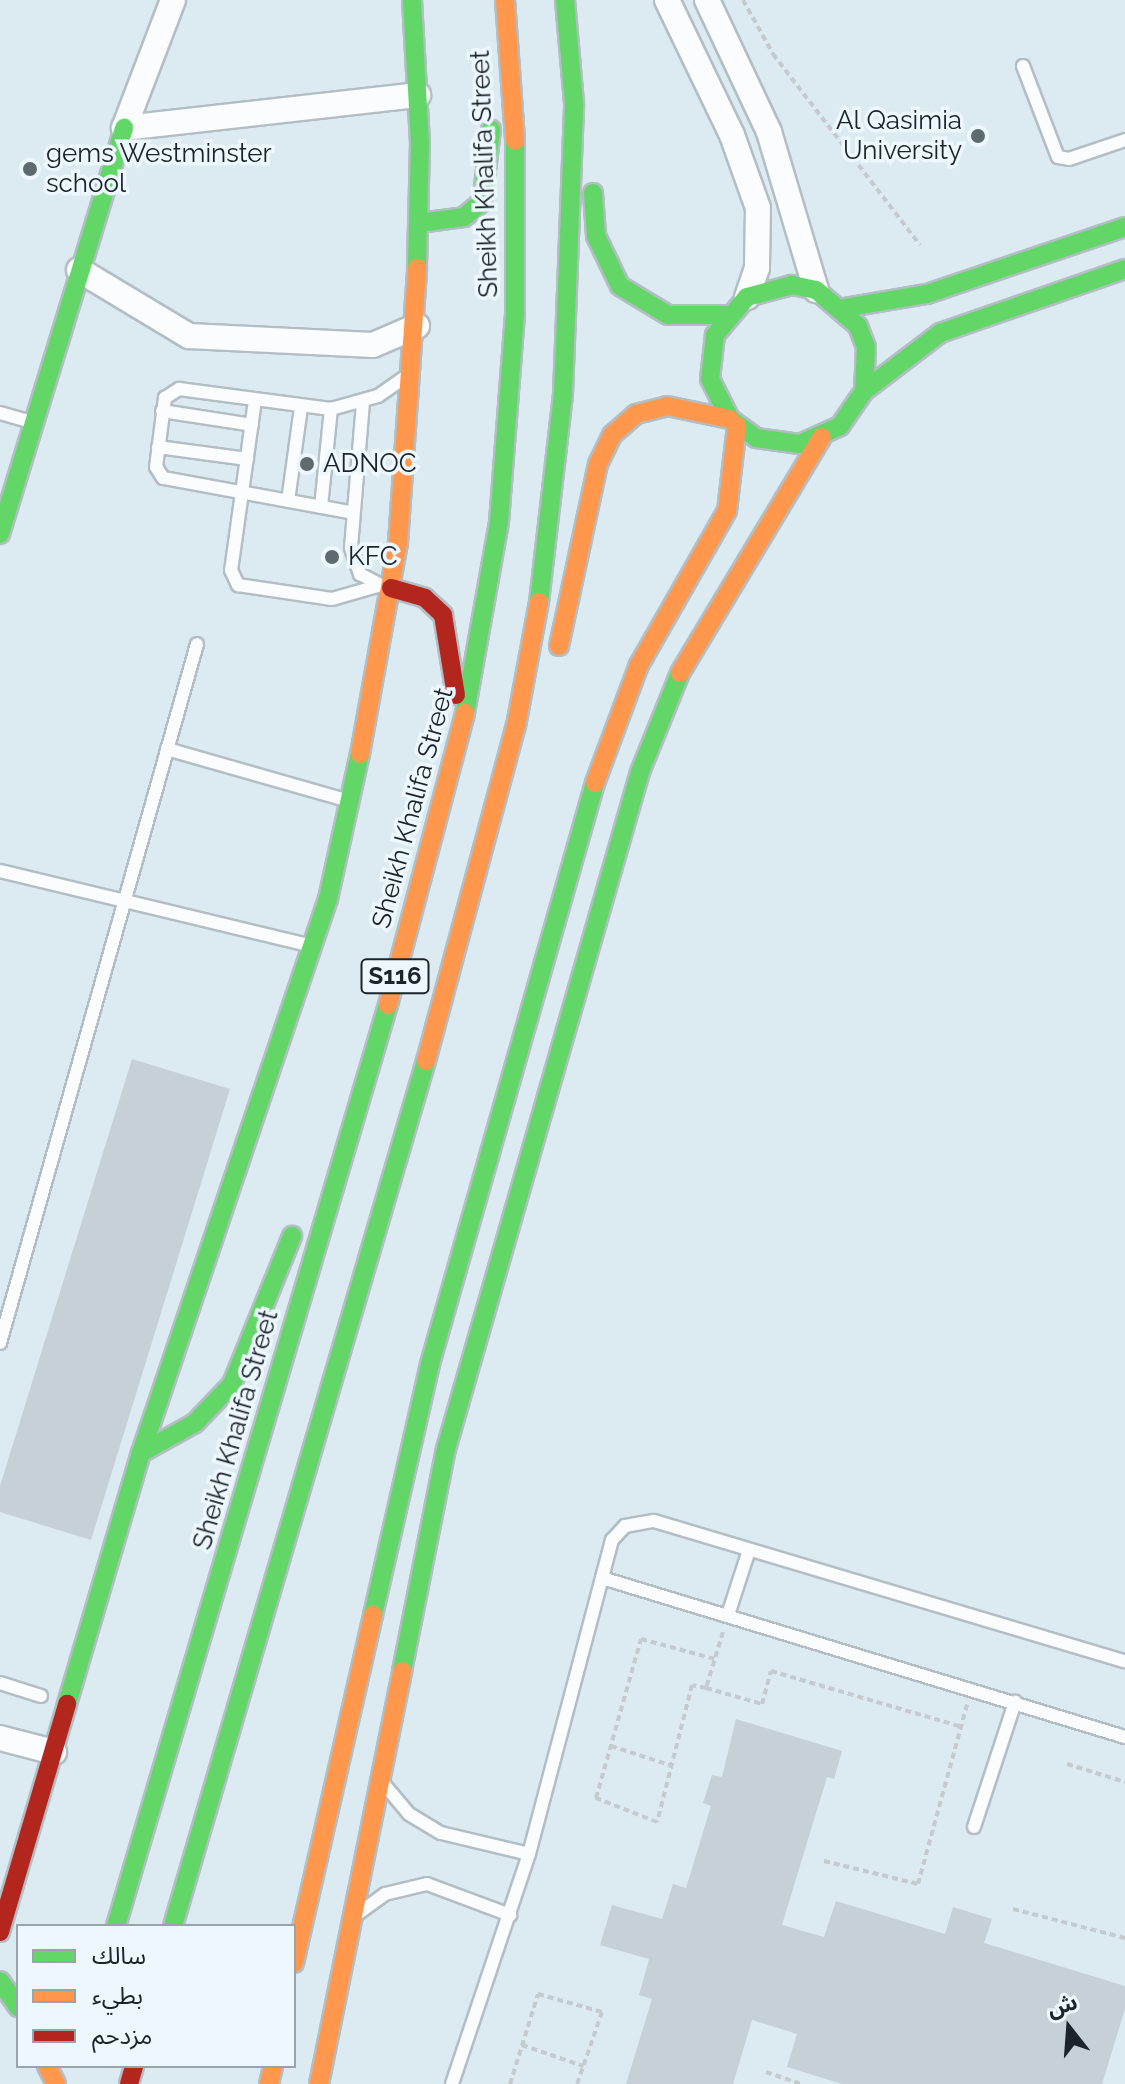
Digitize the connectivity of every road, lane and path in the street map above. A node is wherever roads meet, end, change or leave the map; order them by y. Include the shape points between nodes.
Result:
1 (173, 0) edge
2 (412, 0) edge
3 (505, 0) edge
4 (565, 0) edge
5 (667, 0) edge
6 (707, 0) edge
7 (743, 0) edge
8 (1023, 66) dead end
9 (509, 76) junction
10 (418, 95) junction
11 (574, 103) junction
12 (124, 128) junction
13 (1125, 140) edge
14 (419, 223) junction
15 (1125, 227) edge
16 (920, 245) dead end
17 (1125, 269) edge
18 (79, 270) junction
19 (816, 290) junction
20 (747, 297) junction
21 (844, 308) junction
22 (726, 315) junction
23 (417, 326) junction
24 (415, 367) junction
25 (864, 391) junction
26 (255, 400) junction
27 (363, 402) junction
28 (301, 407) junction
29 (331, 409) junction
30 (162, 411) junction
31 (0, 413) edge
32 (733, 422) junction
33 (34, 423) junction
34 (252, 425) junction
35 (822, 437) junction
36 (158, 447) junction
37 (247, 459) junction
38 (8, 481) edge
39 (242, 493) junction
40 (288, 501) junction
41 (321, 507) junction
42 (349, 512) junction
43 (0, 534) edge
44 (386, 587) junction
45 (197, 644) dead end
46 (555, 666) dead end
47 (543, 707) dead end
48 (460, 741) junction
49 (167, 749) junction
50 (504, 779) junction
51 (352, 801) junction
52 (0, 871) edge
53 (124, 900) junction
54 (312, 946) junction
55 (335, 1169) junction
56 (0, 1343) edge
57 (430, 1364) junction
58 (446, 1449) junction
59 (141, 1453) junction
60 (749, 1550) junction
61 (602, 1578) junction
62 (728, 1615) junction
63 (715, 1659) junction
64 (1125, 1661) edge
65 (0, 1683) edge
66 (706, 1688) junction
67 (972, 1688) junction
68 (41, 1696) dead end
69 (1015, 1702) junction
70 (962, 1727) junction
71 (1125, 1737) edge
72 (0, 1738) edge
73 (611, 1746) junction
74 (54, 1752) junction
75 (1067, 1764) dead end
76 (670, 1765) junction
77 (377, 1774) junction
78 (1125, 1782) edge
79 (974, 1827) dead end
80 (529, 1854) junction
81 (824, 1861) dead end
82 (4, 1897) edge
83 (1013, 1909) dead end
84 (510, 1915) junction
85 (347, 1923) junction
86 (117, 1924) edge
87 (174, 1924) edge
88 (0, 1932) edge
89 (1125, 1938) edge
90 (296, 1954) edge
91 (0, 1981) edge
92 (16, 2004) edge
93 (522, 2045) junction
94 (583, 2066) junction
95 (766, 2072) dead end
96 (319, 2084) edge
97 (452, 2084) edge
98 (510, 2084) edge
99 (577, 2084) edge
100 (800, 2084) edge

1 - 12 street
2 - 10 main road
3 - 9 main road, Sheikh Khalifa Street / S116
4 - 11 main road, S116
5 - 20 street via 732,135 758,208 757,268
6 - 19 street via 769,132
7 - 16 path via 773,54
8 - 13 lane via 1058,157 1069,159
9 - 14 main road via 494,116 482,202 464,217
9 - 48 main road, Sheikh Khalifa Street / S116 via 518,237 511,389 491,577
10 - 12 street
10 - 14 main road
11 - 22 main road via 590,158 596,236 620,286 668,315
11 - 50 main road, S116 via 569,307 555,480 534,633
12 - 18 main road
14 - 23 main road
15 - 21 main road via 927,294
17 - 25 main road via 940,333
18 - 23 street via 189,336 373,345
18 - 33 main road
19 - 20 main road via 792,285
19 - 21 main road
20 - 22 main road
21 - 25 main road via 866,347
22 - 32 main road via 709,356 710,379
23 - 24 main road
24 - 27 lane via 392,388
24 - 44 main road
25 - 35 main road via 840,426
26 - 28 lane
26 - 30 lane via 179,389 165,398
26 - 34 lane
27 - 29 lane
27 - 42 lane
28 - 29 lane
28 - 40 lane
29 - 41 lane
30 - 34 lane
30 - 36 lane
31 - 33 lane
32 - 35 main road via 778,444
32 - 46 main road via 667,406 636,414 612,435 598,464
32 - 57 main road via 727,511 639,665 604,754
33 - 38 main road
34 - 37 lane
35 - 58 main road via 676,679 651,740
36 - 37 lane
36 - 39 lane via 156,467 163,478
37 - 39 lane
38 - 43 main road
39 - 40 lane
39 - 44 lane via 231,570 244,589 332,599
40 - 41 lane
41 - 42 lane
42 - 44 lane via 355,566 366,580
44 - 48 main road via 425,598 449,627
44 - 51 main road
45 - 49 lane
47 - 50 main road
48 - 55 main road, Sheikh Khalifa Street / S116 via 430,861
49 - 51 lane
49 - 53 lane
50 - 87 main road, S116
51 - 54 main road
52 - 53 lane
53 - 54 lane
53 - 56 lane
54 - 59 main road
55 - 59 main road via 303,1209 232,1384 195,1423
55 - 86 main road, Sheikh Khalifa Street / S116 via 258,1458
57 - 58 main road via 441,1359 451,1370
57 - 90 main road
58 - 77 main road
59 - 74 main road
60 - 61 lane via 643,1520 618,1532
60 - 62 lane
60 - 64 lane
61 - 62 lane
61 - 80 lane
62 - 63 path
62 - 67 lane
63 - 66 path
63 - 73 path via 641,1639
65 - 68 lane
66 - 70 path via 762,1704 771,1671
66 - 76 path via 692,1685
67 - 69 lane
67 - 70 path
69 - 71 lane
69 - 79 lane
70 - 81 path via 918,1884
72 - 74 street
73 - 76 path
73 - 76 path via 596,1798 657,1822
74 - 82 main road
75 - 78 path
77 - 80 lane via 409,1814 441,1833
77 - 85 main road
80 - 84 lane
82 - 88 main road
83 - 89 path
84 - 85 lane via 427,1884 385,1894
84 - 97 lane
85 - 96 main road
91 - 92 main road
93 - 94 path
93 - 94 path via 538,1994 602,2012
93 - 98 path
94 - 99 path
95 - 100 path

